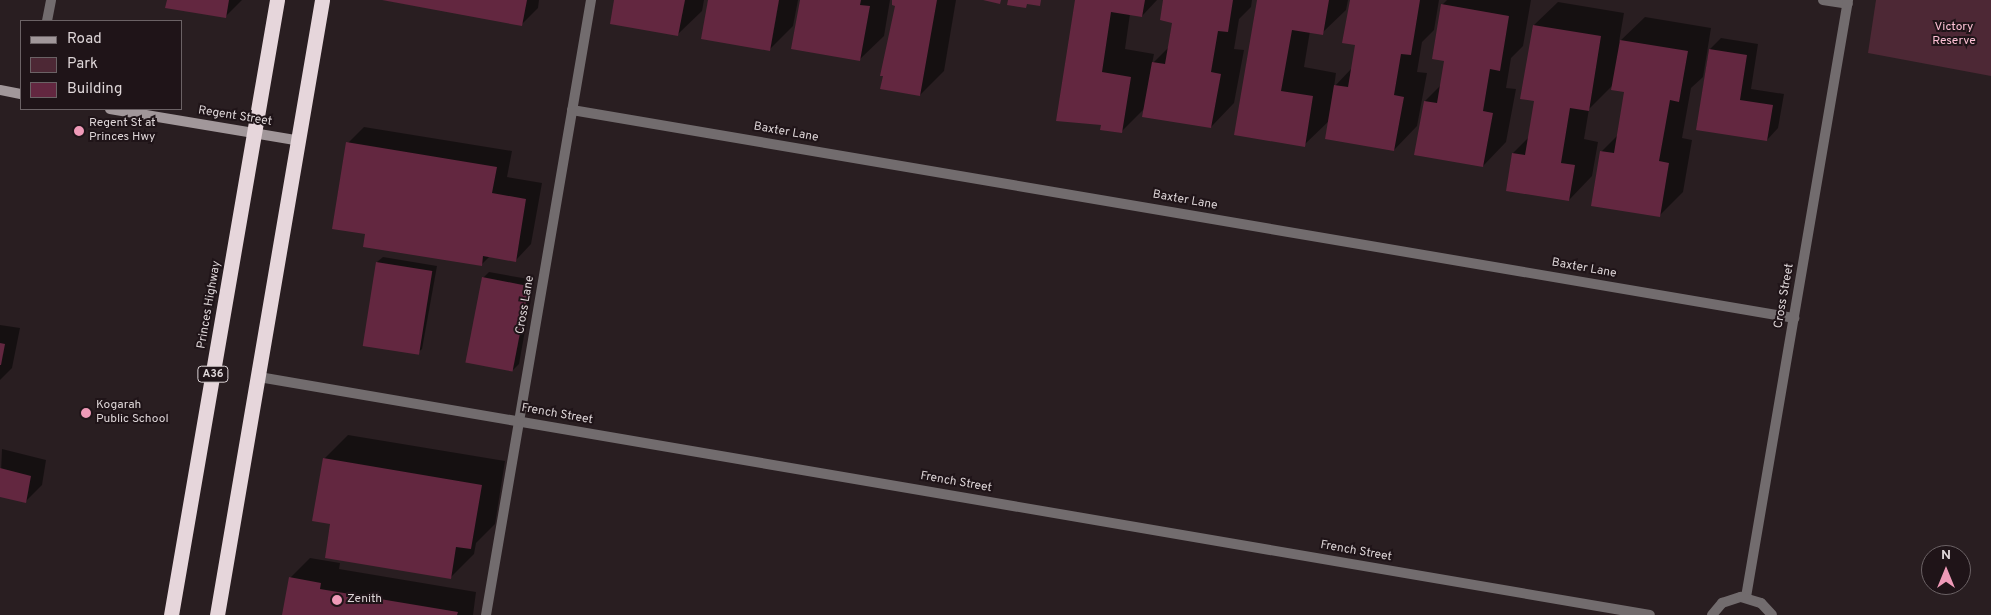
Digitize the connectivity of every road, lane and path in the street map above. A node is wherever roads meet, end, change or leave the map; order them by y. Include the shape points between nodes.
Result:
1 (51, 0) edge
2 (277, 0) edge
3 (322, 0) edge
4 (591, 0) edge
5 (1823, 0) edge
6 (1848, 2) edge
7 (47, 20) edge
8 (0, 90) edge
9 (20, 94) edge
10 (116, 110) edge
11 (572, 110) junction
12 (255, 133) junction
13 (296, 140) junction
14 (1794, 318) junction
15 (259, 377) junction
16 (519, 421) junction
17 (1746, 597) junction
18 (171, 615) edge
19 (217, 615) edge
20 (486, 615) edge
21 (1650, 615) edge
22 (1712, 615) edge
23 (1772, 615) edge

1 - 7 street
2 - 12 highway, Princes Highway / A36
3 - 13 highway
4 - 11 street, Cross Lane
5 - 6 street
6 - 14 street, Cross Street
8 - 9 main road
10 - 12 main road, Regent Street
11 - 14 street, Baxter Lane
11 - 16 street, Cross Lane
12 - 13 main road, Regent Street
12 - 18 highway, Princes Highway / A36
13 - 15 highway
14 - 17 street, Cross Street
15 - 16 street, French Street
15 - 19 highway
16 - 20 street, Cross Lane
16 - 21 street, French Street
17 - 22 street via 1722,603
17 - 23 street via 1761,603

